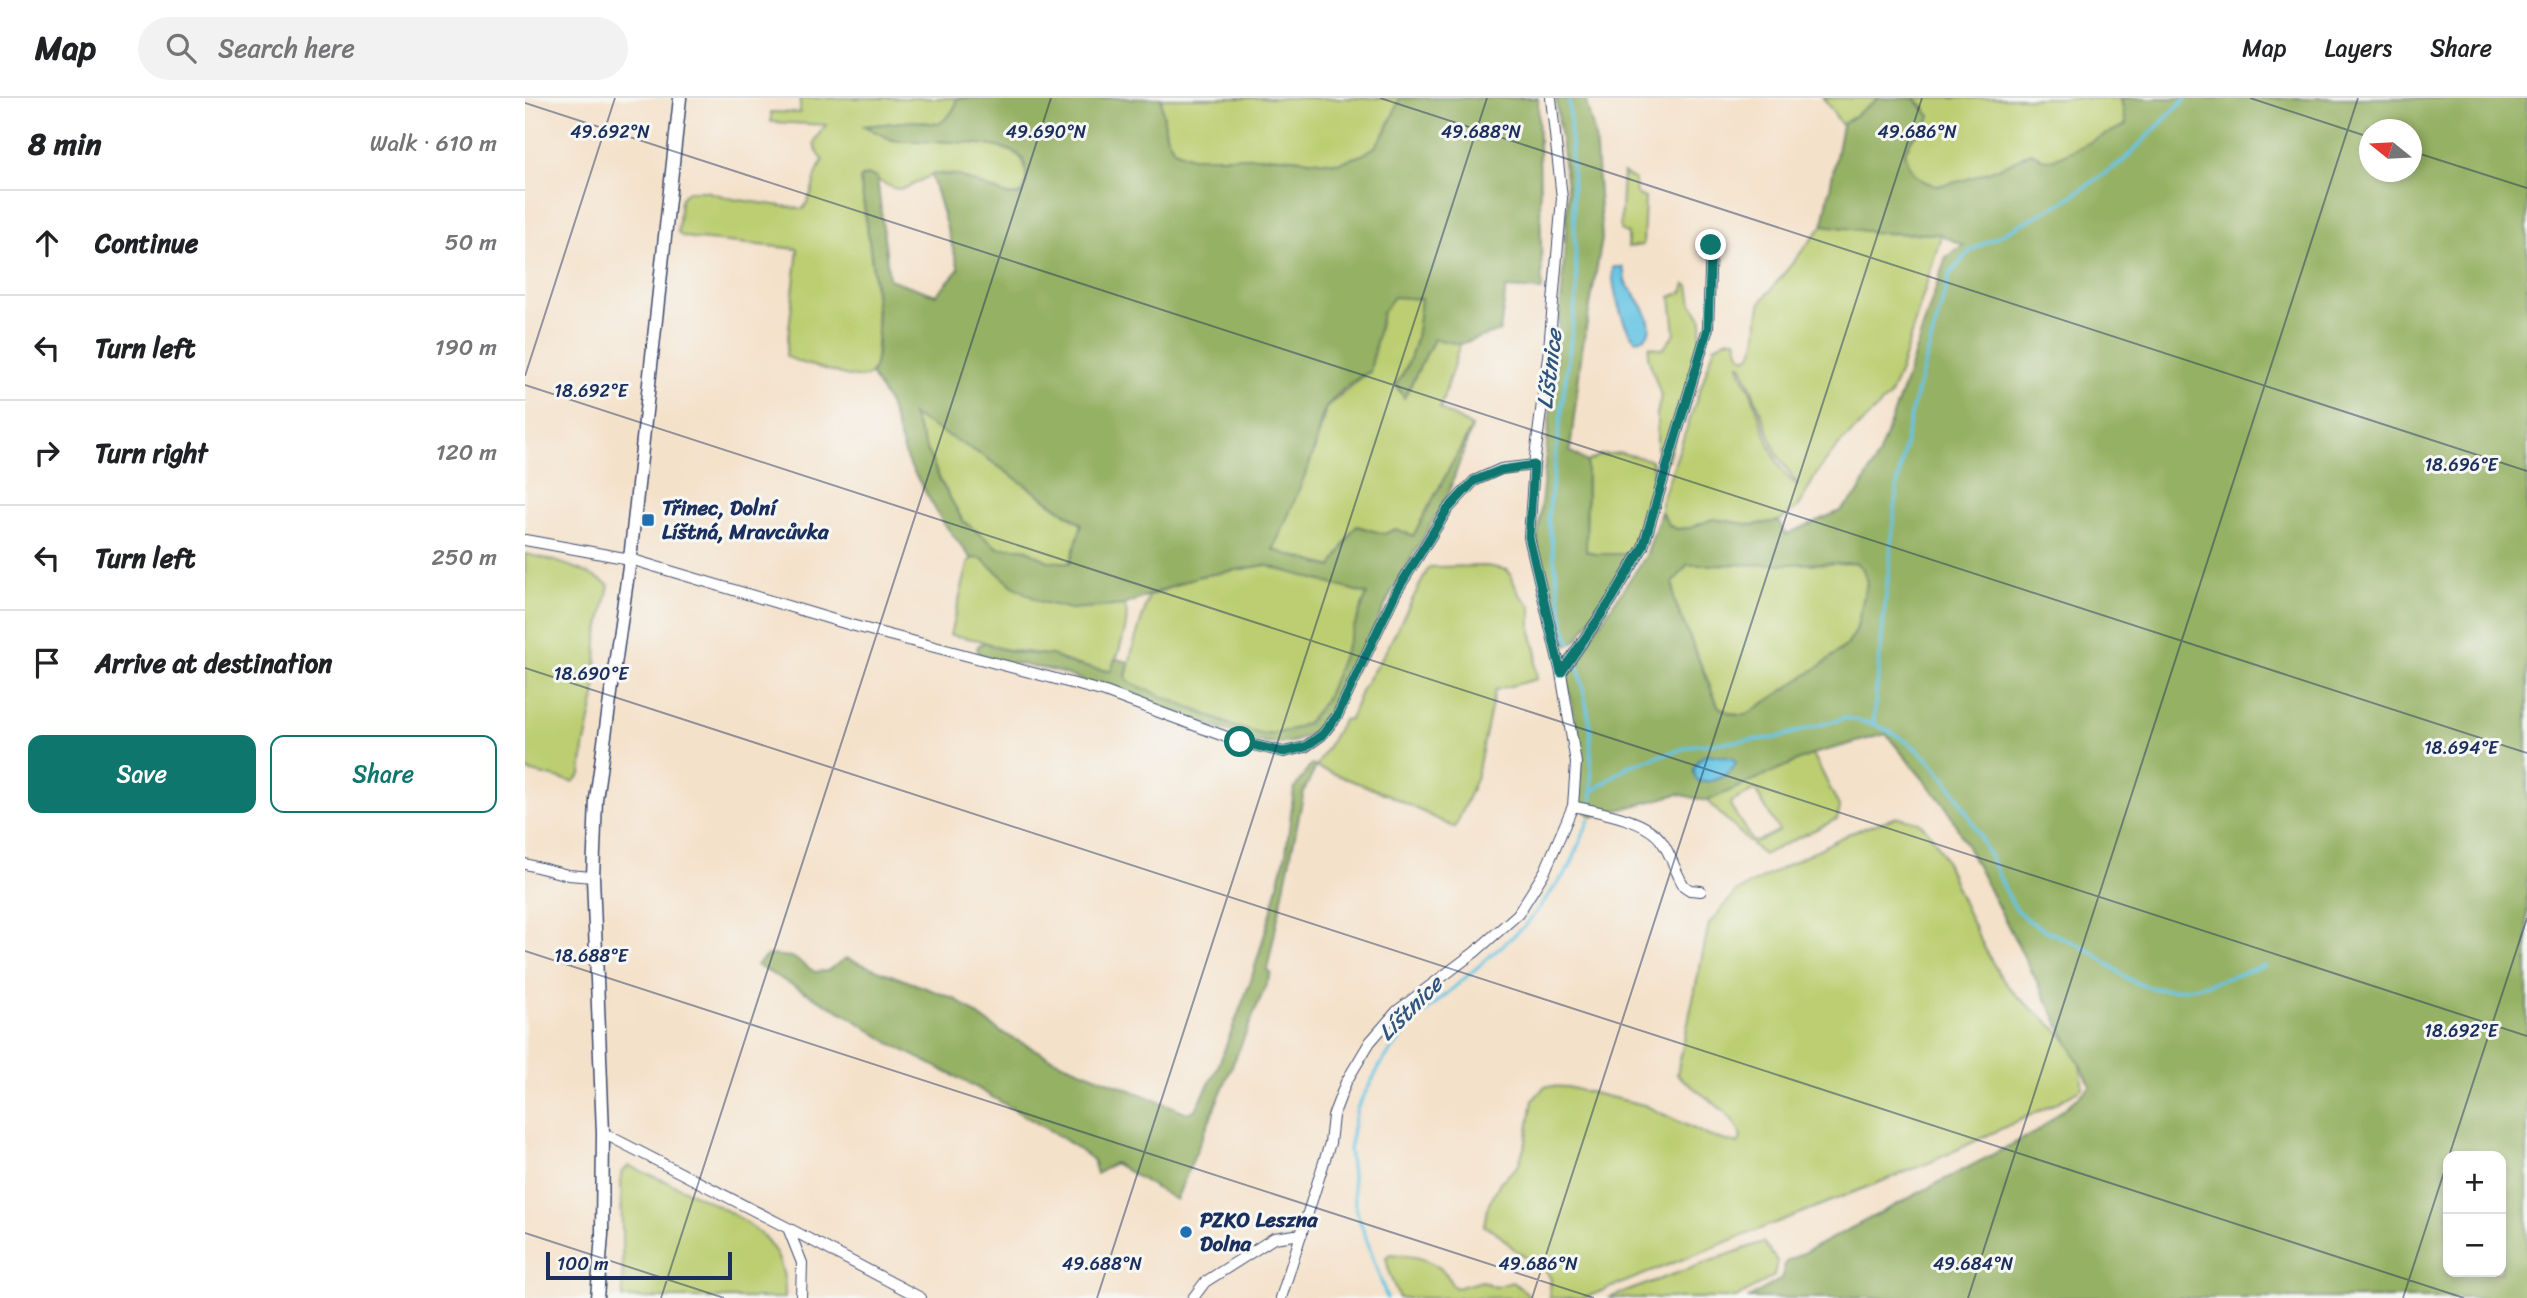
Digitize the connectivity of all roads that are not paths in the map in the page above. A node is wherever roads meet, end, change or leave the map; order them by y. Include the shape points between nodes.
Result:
1 (680, 98) edge
2 (1551, 98) edge
3 (1711, 245) dead end
4 (1534, 465) junction
5 (525, 540) edge
6 (630, 559) junction
7 (1561, 673) junction
8 (1573, 806) junction
9 (525, 864) edge
10 (593, 877) junction
11 (1700, 891) dead end
12 (603, 1133) junction
13 (788, 1228) junction
14 (1302, 1234) junction
15 (597, 1298) edge
16 (801, 1298) edge
17 (921, 1298) edge
18 (1193, 1298) edge
19 (1281, 1298) edge

1 - 6 street
2 - 4 street via 1562,198
3 - 7 street via 1708,328 1643,547
4 - 6 street via 1501,470 1474,481 1447,510 1396,592 1337,716 1305,747 1284,752 1240,742 1105,692 851,625
4 - 7 street via 1529,537
5 - 6 street
6 - 10 street via 596,799
7 - 8 street via 1576,763
8 - 11 street via 1653,832 1684,886
8 - 14 street via 1545,871 1518,914 1397,1011 1370,1042 1346,1082 1333,1116 1331,1143
9 - 10 street
10 - 12 street
12 - 13 street
12 - 15 street
13 - 16 street via 802,1263
13 - 17 street
14 - 18 street via 1274,1238 1205,1282
14 - 19 street

